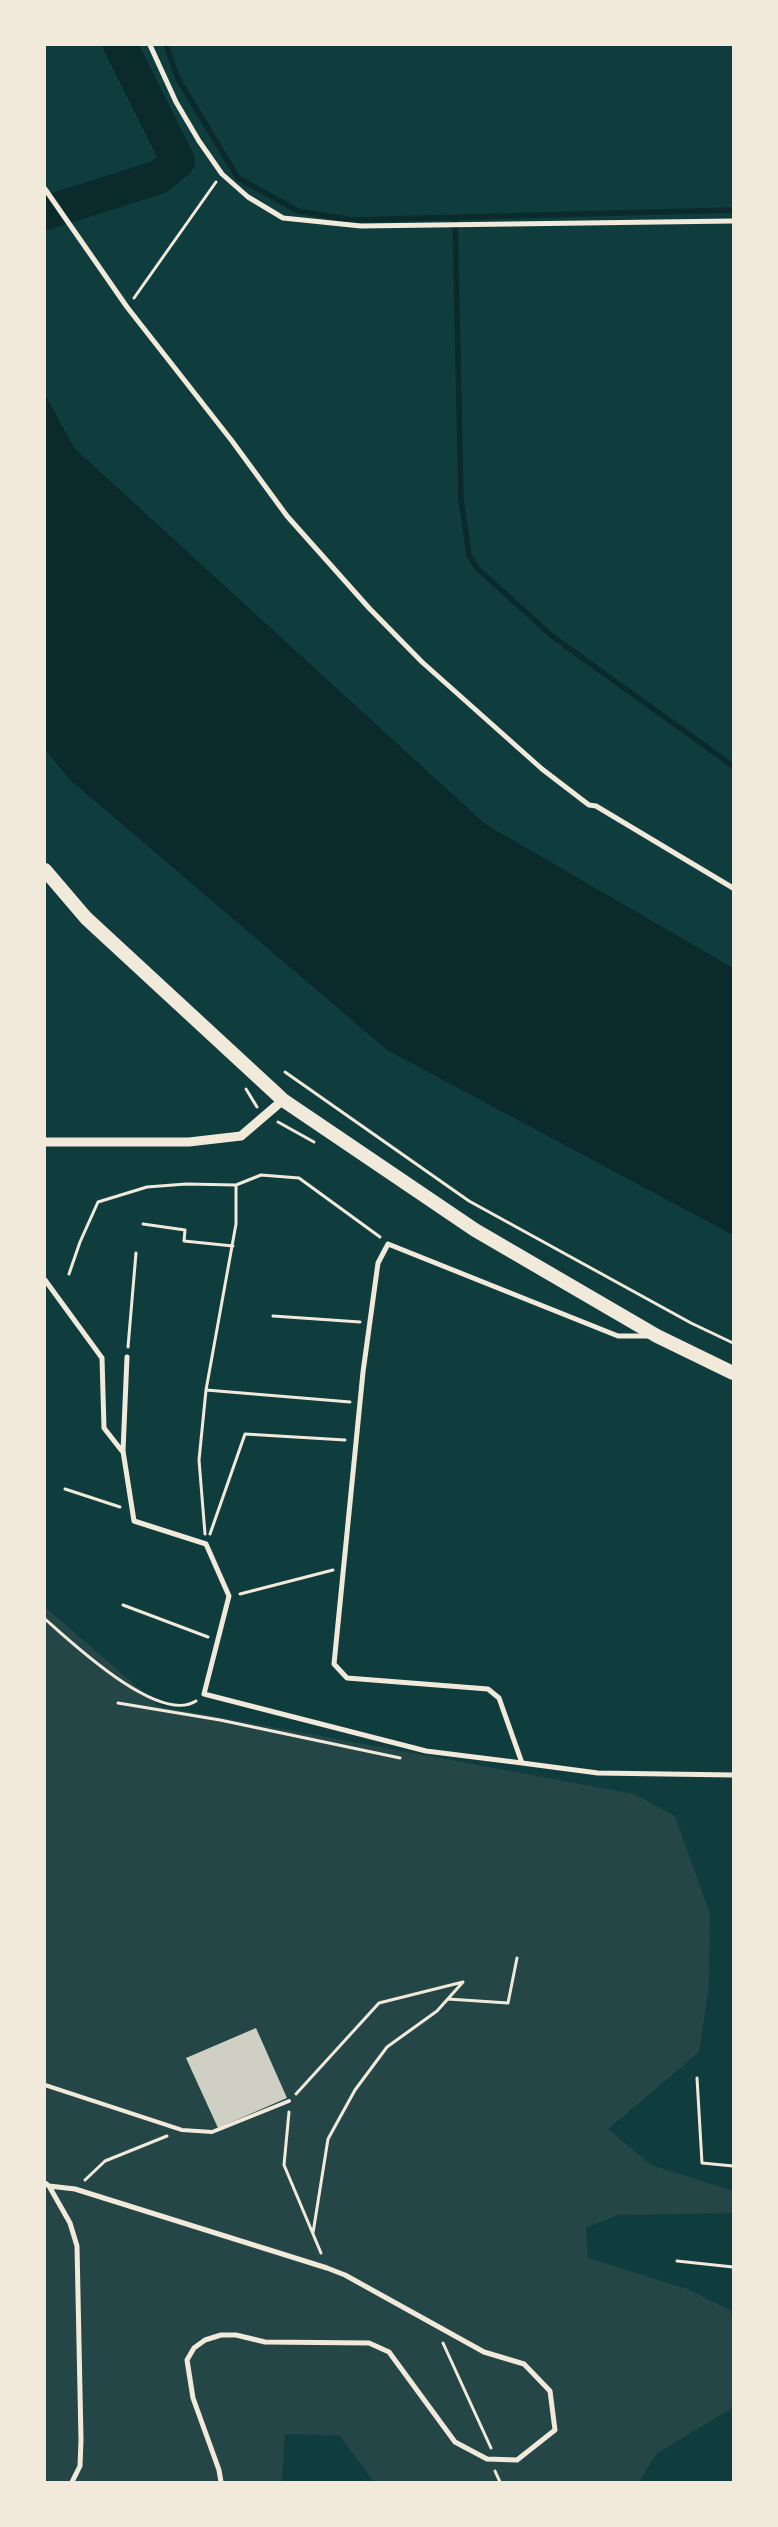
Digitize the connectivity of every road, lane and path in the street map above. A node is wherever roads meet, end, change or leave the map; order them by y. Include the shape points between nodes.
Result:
1 (150, 45) edge
2 (222, 174) junction
3 (45, 190) edge
4 (733, 221) edge
5 (127, 307) junction
6 (45, 870) edge
7 (733, 888) edge
8 (285, 1072) dead end
9 (283, 1100) junction
10 (45, 1142) edge
11 (236, 1186) junction
12 (142, 1224) dead end
13 (388, 1244) junction
14 (232, 1246) junction
15 (136, 1253) dead end
16 (69, 1274) dead end
17 (45, 1280) edge
18 (273, 1316) dead end
19 (371, 1323) junction
20 (657, 1336) junction
21 (733, 1343) edge
22 (127, 1357) joint
23 (733, 1373) edge
24 (206, 1390) junction
25 (360, 1403) junction
26 (356, 1441) junction
27 (123, 1451) junction
28 (65, 1489) dead end
29 (132, 1511) junction
30 (206, 1544) junction
31 (344, 1568) junction
32 (229, 1596) junction
33 (123, 1605) dead end
34 (45, 1619) edge
35 (218, 1641) junction
36 (204, 1694) junction
37 (118, 1703) dead end
38 (406, 1759) dead end
39 (522, 1763) junction
40 (733, 1775) edge
41 (517, 1958) dead end
42 (448, 1999) junction
43 (697, 2078) dead end
44 (45, 2085) edge
45 (289, 2101) junction
46 (182, 2130) junction
47 (733, 2166) edge
48 (47, 2184) edge
49 (75, 2189) junction
50 (312, 2233) junction
51 (677, 2261) dead end
52 (733, 2267) edge
53 (327, 2268) junction
54 (433, 2323) junction
55 (496, 2459) junction
56 (72, 2482) edge
57 (220, 2482) edge

1 - 2 street via 176,102
2 - 4 street via 248,197 284,218 361,226
2 - 5 path
3 - 5 street
5 - 7 street via 287,516 422,662 542,769 589,805 596,806
6 - 9 highway via 86,918
8 - 21 path via 470,1201 690,1323
9 - 10 street via 241,1136 189,1142
9 - 20 highway via 475,1230
11 - 13 path via 261,1175 299,1178
11 - 14 path via 236,1224
11 - 16 path via 186,1184 147,1187 98,1202
12 - 14 path via 185,1230 184,1241
13 - 19 street via 378,1263
13 - 20 street via 618,1336
14 - 24 path
15 - 22 path
17 - 27 street via 102,1358 104,1428
18 - 19 path
19 - 25 street
20 - 23 highway
22 - 27 street
24 - 25 path
24 - 30 path via 199,1460
25 - 26 street
26 - 30 path via 245,1434
26 - 31 street
27 - 29 street
28 - 29 path
29 - 30 street via 134,1522
30 - 32 street
31 - 32 path
31 - 39 street via 334,1664 347,1678 488,1689 499,1698
32 - 35 street
33 - 35 path
34 - 36 path via 99,1666 145,1697 177,1706 193,1703
35 - 36 street
36 - 39 street via 426,1751
37 - 38 path via 220,1720
39 - 40 street via 598,1773
41 - 42 path via 508,2003
42 - 45 path via 463,1982 379,2003
42 - 50 path via 388,2047 355,2090 328,2139
43 - 47 path via 702,2163
44 - 46 lane
45 - 46 lane via 212,2132
45 - 50 path via 284,2165
46 - 49 path via 105,2161
48 - 49 street
48 - 56 street via 70,2223 76,2246 81,2440 80,2466
49 - 53 street
50 - 53 path
51 - 52 path
53 - 54 street
54 - 55 path
54 - 55 street via 484,2352 524,2364 550,2391 555,2430 517,2460
55 - 57 street via 487,2459 455,2442 389,2352 369,2343 265,2342 221,2335 205,2340 186,2360 193,2398 219,2470

